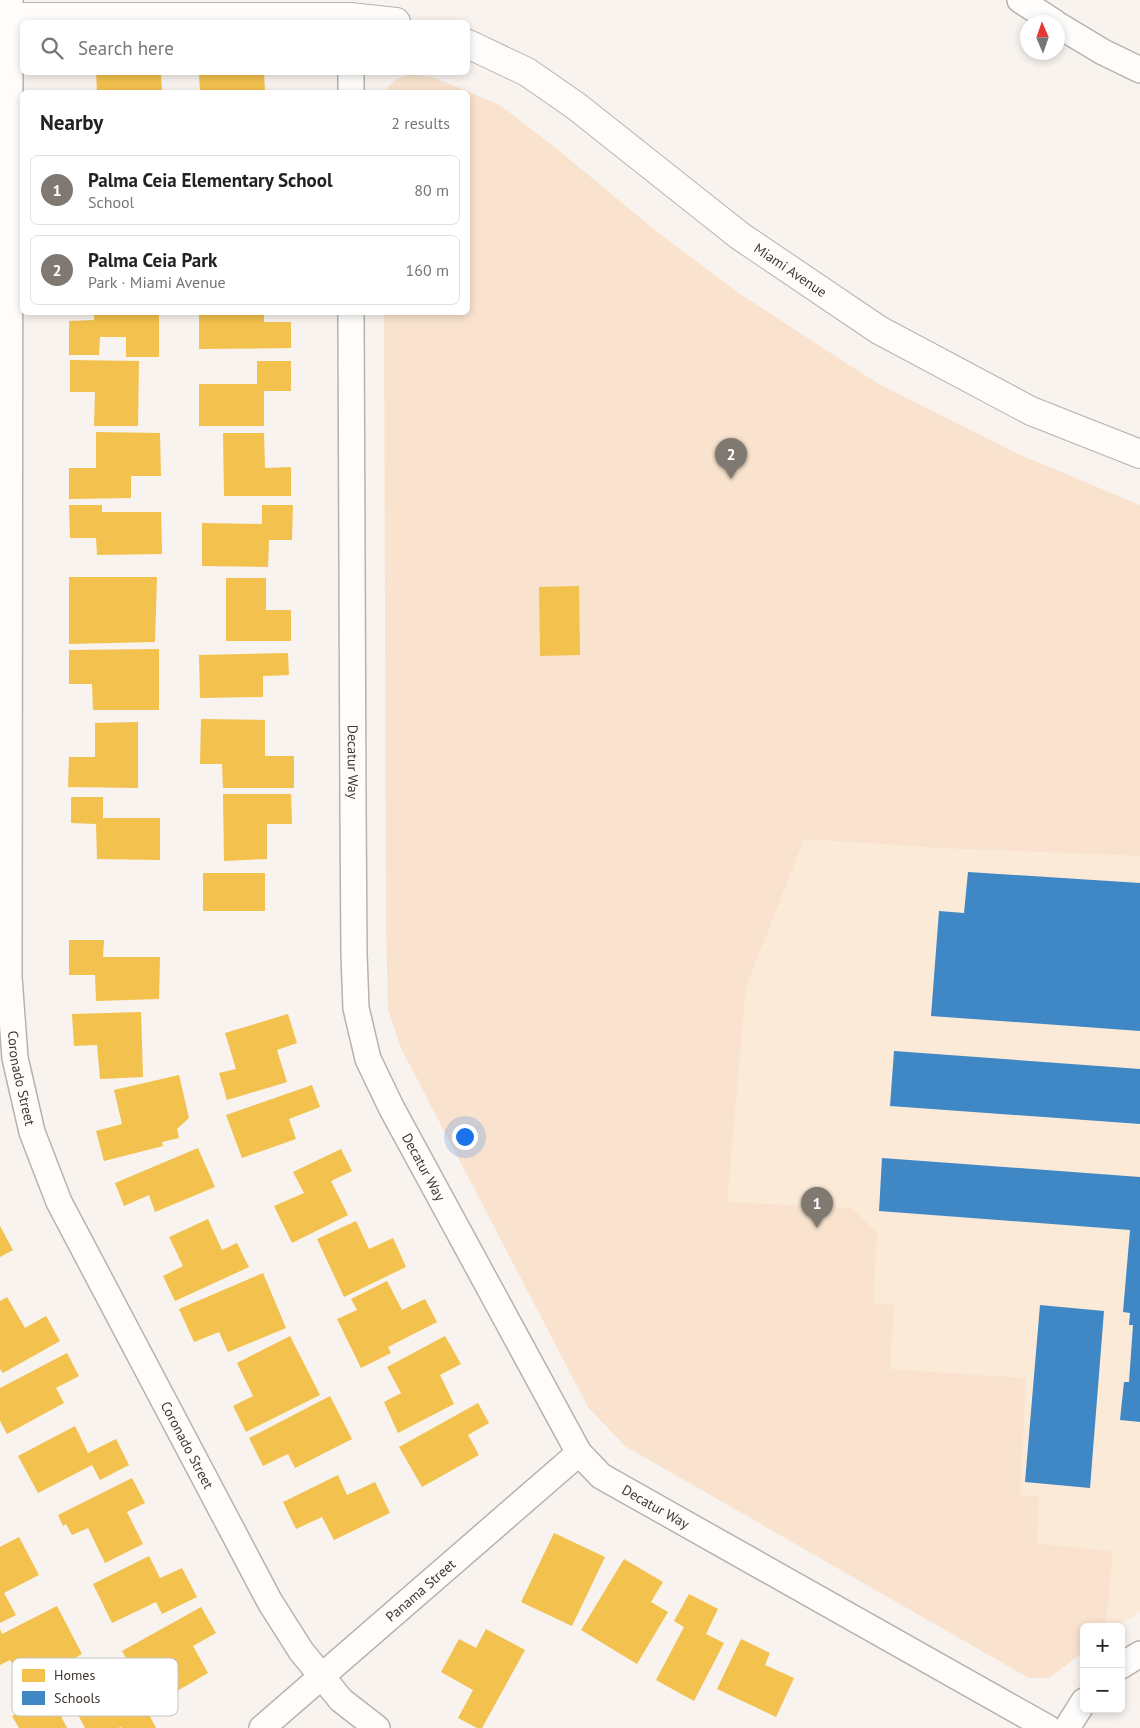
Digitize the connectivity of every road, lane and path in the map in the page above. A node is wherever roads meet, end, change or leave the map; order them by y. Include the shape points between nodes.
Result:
1 (1020, 0) edge
2 (7, 12) edge
3 (1043, 15) edge
4 (350, 20) edge
5 (1065, 28) edge
6 (470, 45) edge
7 (1140, 70) edge
8 (351, 75) edge
9 (351, 90) edge
10 (351, 315) edge
11 (1140, 454) edge
12 (579, 1453) junction
13 (1140, 1654) edge
14 (1125, 1663) edge
15 (322, 1676) junction
16 (1080, 1707) edge
17 (262, 1728) edge
18 (377, 1728) edge
19 (1048, 1728) edge
20 (1067, 1728) edge

1 - 3 street
2 - 4 street
2 - 15 street, Coronado Street via 10,978 15,1058 32,1132 59,1202 270,1602 301,1651
5 - 7 street
6 - 11 street, Miami Avenue via 544,83 740,236 880,330 1031,411
8 - 9 street
10 - 12 street, Decatur Way via 356,1008 368,1059 391,1107
12 - 15 street, Panama Street
12 - 19 street, Decatur Way via 600,1476
13 - 14 street
15 - 17 street, Panama Street
15 - 18 street, Coronado Street via 342,1700
16 - 20 street

